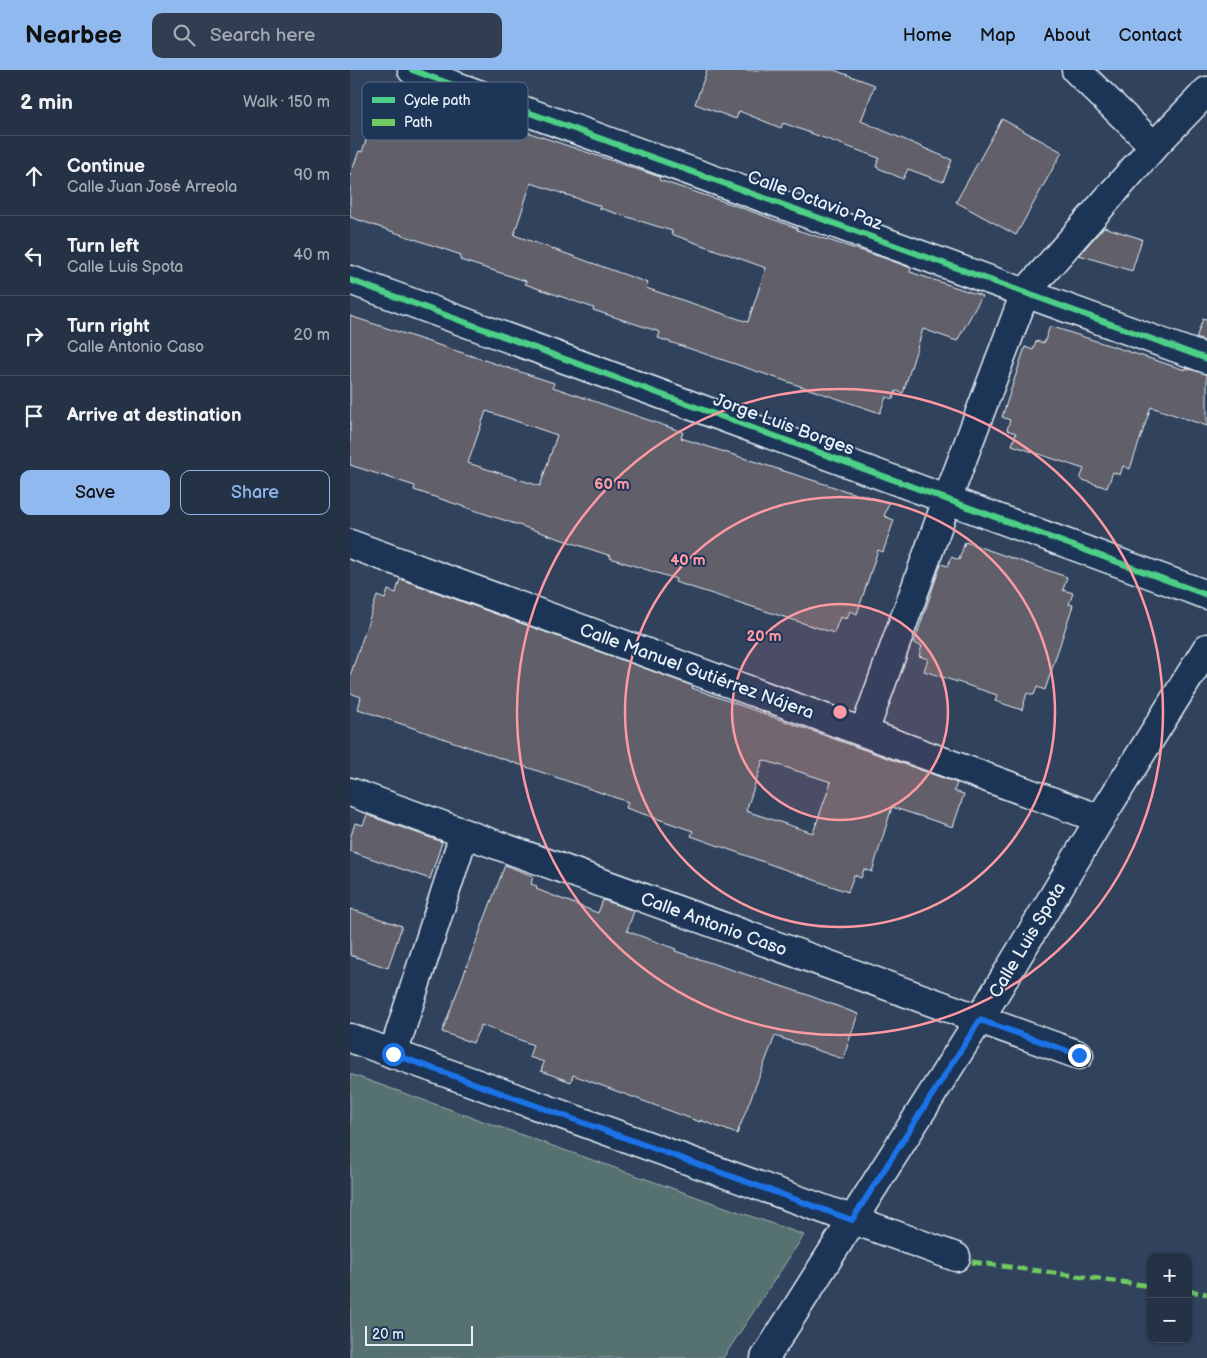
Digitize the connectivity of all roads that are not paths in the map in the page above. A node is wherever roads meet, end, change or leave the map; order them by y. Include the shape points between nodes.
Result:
1 (412, 70) edge
2 (1076, 70) edge
3 (445, 82) edge
4 (1207, 91) edge
5 (528, 112) edge
6 (1154, 146) junction
7 (350, 280) edge
8 (1025, 293) junction
9 (1207, 359) edge
10 (946, 500) junction
11 (350, 544) edge
12 (1207, 595) edge
13 (1207, 648) edge
14 (864, 732) junction
15 (350, 792) edge
16 (1100, 819) junction
17 (464, 834) junction
18 (980, 1020) junction
19 (350, 1038) edge
20 (393, 1054) junction
21 (1079, 1055) dead end
22 (852, 1220) junction
23 (956, 1257) dead end
24 (765, 1358) edge

1 - 3 street, Calle Octavio Paz
2 - 6 street
4 - 6 street
5 - 8 street, Calle Octavio Paz
6 - 8 street
7 - 10 street, Jorge Luis Borges
8 - 9 street, Calle Octavio Paz
8 - 10 street
10 - 12 street, Jorge Luis Borges
10 - 14 street
11 - 14 street, Calle Manuel Gutiérrez Nájera
13 - 16 street, Calle Luis Spota
14 - 16 street, Calle Manuel Gutiérrez Nájera
15 - 17 street, Calle Antonio Caso
16 - 18 street, Calle Luis Spota
17 - 18 street, Calle Antonio Caso
17 - 20 street
18 - 21 street, Calle Antonio Caso
18 - 22 street, Calle Luis Spota
19 - 20 street
20 - 22 street
22 - 23 street
22 - 24 street, Calle Luis Spota

